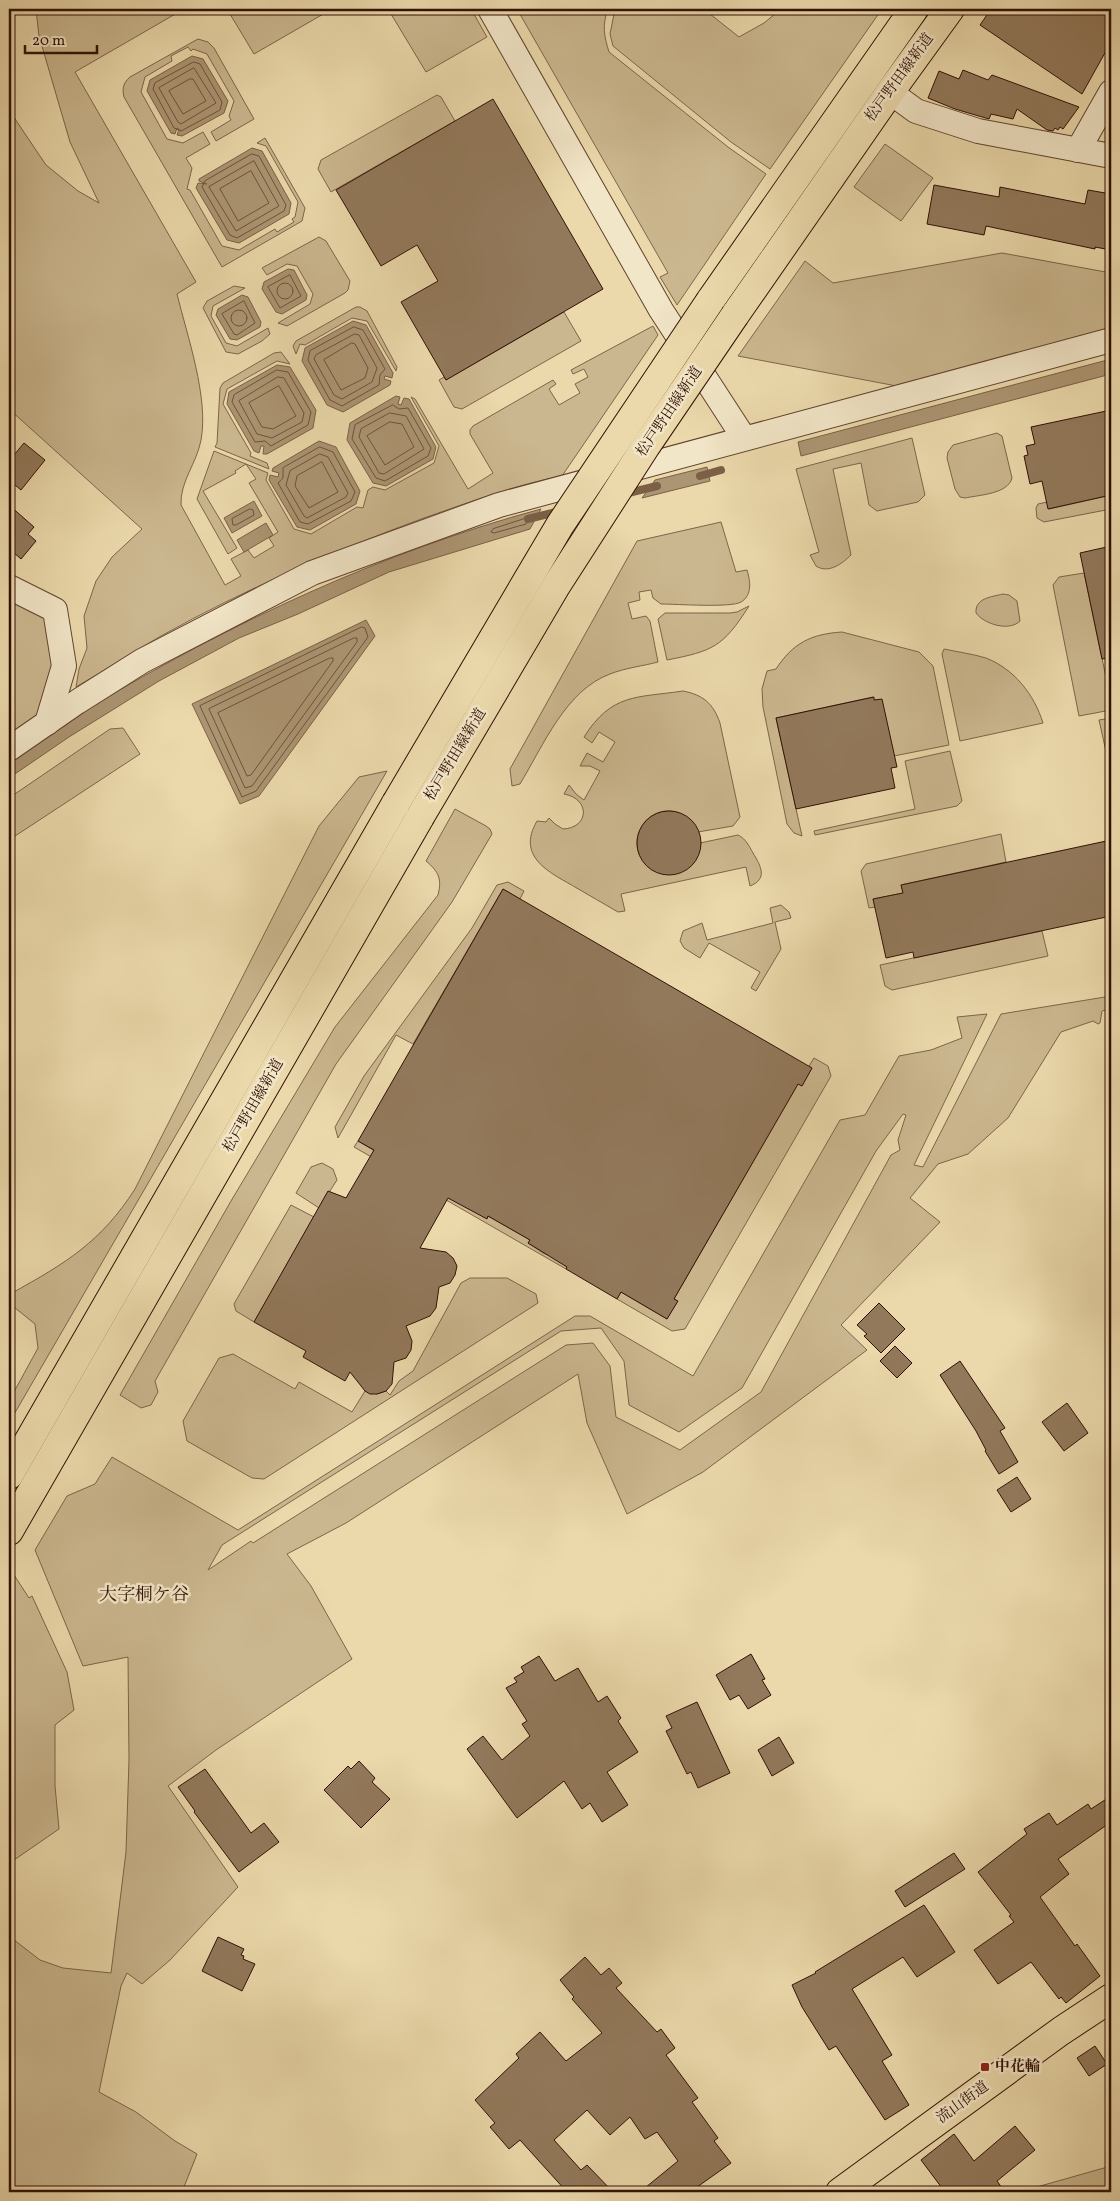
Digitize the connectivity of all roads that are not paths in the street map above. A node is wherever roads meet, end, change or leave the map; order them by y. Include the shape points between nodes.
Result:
1 (490, 9) edge
2 (914, 9) edge
3 (950, 9) edge
4 (890, 92) junction
5 (1111, 92) edge
6 (1078, 150) junction
7 (1111, 156) edge
8 (1111, 340) edge
9 (744, 438) junction
10 (9, 587) edge
11 (48, 723) junction
12 (9, 749) edge
13 (9, 1474) edge
14 (9, 1531) edge
15 (1111, 1998) edge
16 (840, 2192) edge

1 - 9 street via 661,310
2 - 13 main road, 松戸野田線新道, bridge via 710,301 560,525
3 - 4 main road, 松戸野田線新道
4 - 6 street via 916,111 978,131
4 - 14 main road, 松戸野田線新道, bridge via 646,446 556,586
5 - 6 street
6 - 7 street
8 - 9 street
9 - 11 street via 498,505 312,573 142,661
10 - 11 street via 55,610 64,666
11 - 12 street
15 - 16 main road, 流山街道

